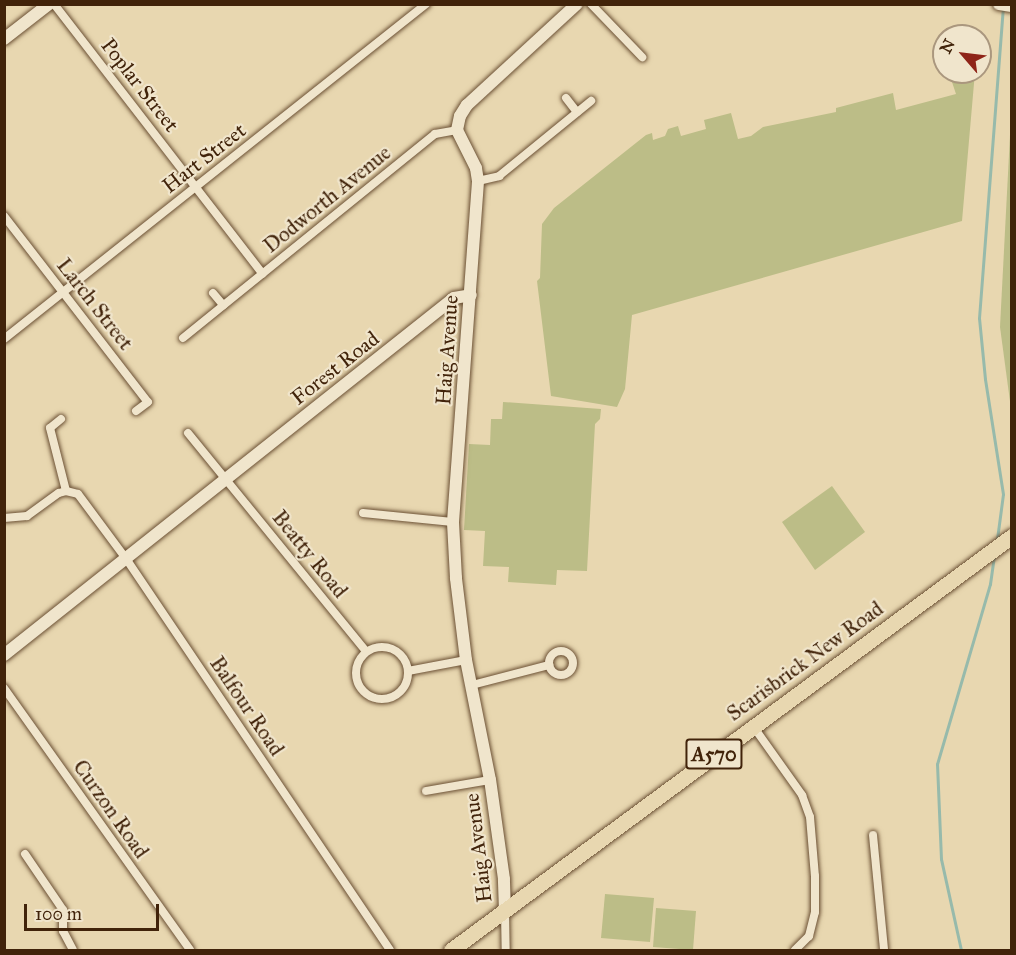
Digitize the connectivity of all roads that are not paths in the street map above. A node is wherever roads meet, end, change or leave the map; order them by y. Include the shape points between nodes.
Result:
1 (49, 4) edge
2 (54, 4) edge
3 (426, 4) edge
4 (577, 4) edge
5 (591, 4) edge
6 (4, 39) edge
7 (642, 57) dead end
8 (566, 98) dead end
9 (591, 101) dead end
10 (577, 112) junction
11 (457, 130) junction
12 (478, 181) junction
13 (196, 187) junction
14 (4, 216) edge
15 (263, 274) junction
16 (63, 292) junction
17 (213, 293) dead end
18 (471, 295) junction
19 (223, 305) junction
20 (183, 338) dead end
21 (4, 339) edge
22 (136, 411) dead end
23 (61, 419) dead end
24 (188, 432) dead end
25 (226, 480) junction
26 (66, 491) junction
27 (363, 513) dead end
28 (4, 518) edge
29 (453, 522) junction
30 (1011, 536) edge
31 (127, 560) junction
32 (366, 651) junction
33 (4, 655) edge
34 (466, 660) junction
35 (549, 665) dead end
36 (408, 671) junction
37 (472, 685) junction
38 (4, 688) edge
39 (753, 726) junction
40 (490, 780) junction
41 (426, 791) dead end
42 (873, 835) dead end
43 (25, 854) dead end
44 (505, 911) junction
45 (74, 951) edge
46 (190, 951) edge
47 (390, 951) edge
48 (451, 951) edge
49 (506, 951) edge
50 (795, 951) edge
51 (884, 951) edge

1 - 6 street
2 - 13 street, Poplar Street
3 - 13 street, Hart Street
4 - 11 street via 467,105
5 - 7 street
8 - 10 street
9 - 10 street
10 - 12 street via 499,176
11 - 12 street, Haig Avenue via 476,168
11 - 15 street, Dodworth Avenue via 435,134
12 - 18 street, Haig Avenue
13 - 15 street, Poplar Street
13 - 16 street, Hart Street
14 - 16 street, Larch Street
15 - 19 street, Dodworth Avenue
16 - 21 street, Hart Street
16 - 22 street, Larch Street via 148,402
17 - 19 street
18 - 25 street, Forest Road via 454,298
18 - 29 street, Haig Avenue
19 - 20 street, Dodworth Avenue
23 - 26 street via 50,428
24 - 25 street
25 - 31 street, Forest Road
25 - 32 street, Beatty Road
26 - 28 street via 27,516
26 - 31 street, Balfour Road via 78,494
27 - 29 street
29 - 34 street, Haig Avenue
30 - 39 highway, Scarisbrick New Road / A570
31 - 33 street, Forest Road
31 - 47 street, Balfour Road
32 - 36 street via 389,647 402,656
32 - 36 street via 355,675 357,684 370,697 396,695 407,680
34 - 36 street
34 - 37 street, Haig Avenue
35 - 37 street
37 - 40 street, Haig Avenue
38 - 46 street, Curzon Road
39 - 44 highway, Scarisbrick New Road / A570
39 - 50 street via 802,795 810,817 815,912 809,936
40 - 41 street, Haig Avenue
40 - 44 street, Haig Avenue
42 - 51 street
43 - 45 street via 63,910 63,931
44 - 48 highway, Scarisbrick New Road / A570
44 - 49 street

